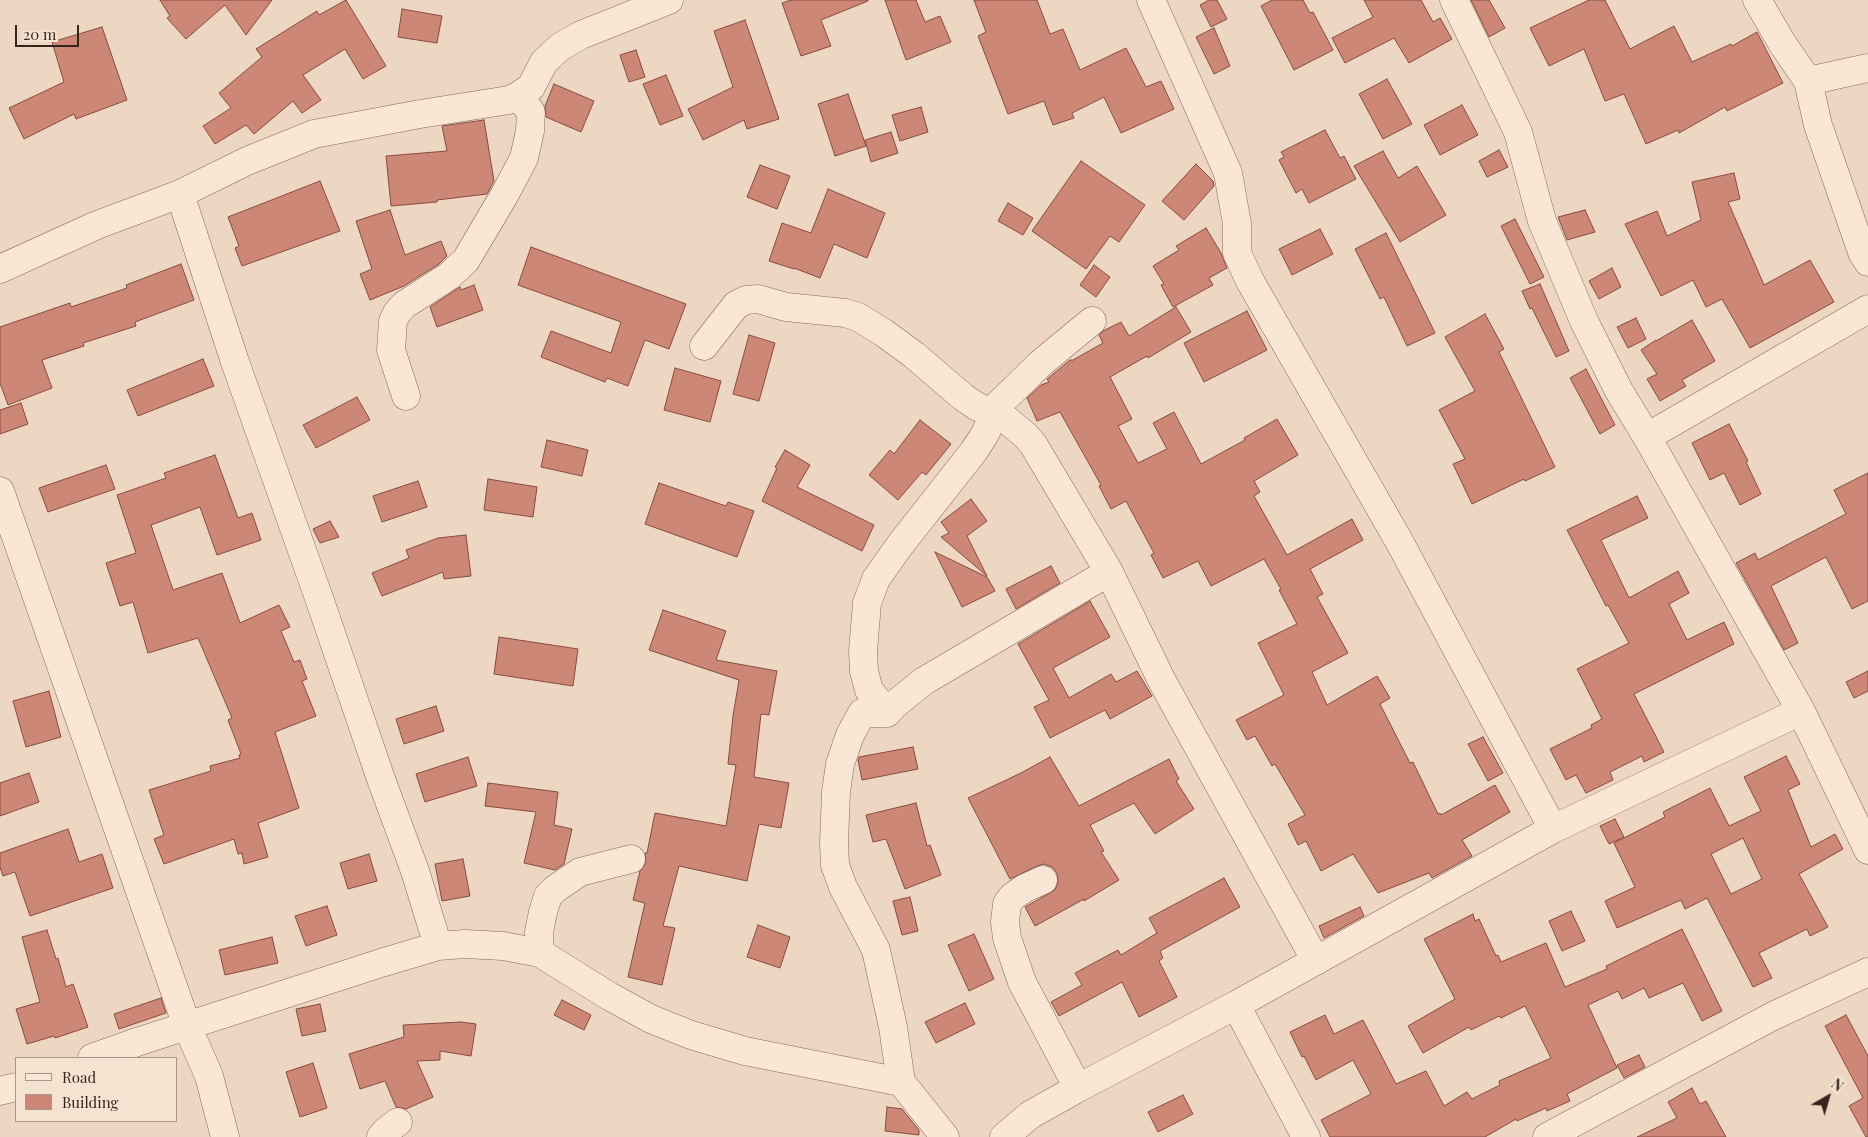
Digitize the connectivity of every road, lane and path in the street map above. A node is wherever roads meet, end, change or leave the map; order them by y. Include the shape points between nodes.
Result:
1 (669, 0) edge
2 (1151, 0) edge
3 (1454, 0) edge
4 (1757, 0) edge
5 (1868, 68) edge
6 (1808, 81) junction
7 (518, 96) junction
8 (180, 194) junction
9 (1868, 262) edge
10 (0, 269) edge
11 (1868, 309) edge
12 (1092, 321) dead end
13 (704, 346) dead end
14 (406, 396) dead end
15 (993, 414) junction
16 (1647, 437) junction
17 (0, 491) edge
18 (1109, 572) junction
19 (1800, 711) junction
20 (887, 713) junction
21 (1553, 829) junction
22 (1868, 850) edge
23 (631, 859) dead end
24 (1043, 880) dead end
25 (438, 946) junction
26 (540, 953) junction
27 (1316, 961) junction
28 (1868, 972) edge
29 (1236, 1005) junction
30 (187, 1026) junction
31 (95, 1057) edge
32 (901, 1082) junction
33 (15, 1086) edge
34 (1078, 1088) junction
35 (0, 1091) edge
36 (225, 1137) edge
37 (945, 1137) edge
38 (1004, 1137) edge
39 (1306, 1137) edge
40 (1547, 1137) edge

1 - 7 street via 581,35 560,47 544,62 531,87
2 - 21 street via 1228,173 1238,224 1237,253 1250,281 1399,541
3 - 16 street via 1518,132 1542,221 1584,321 1619,391
4 - 6 street
5 - 6 street
6 - 9 street via 1818,125
7 - 8 street via 314,134 247,161
7 - 14 street via 531,112 530,131 524,158 505,194 466,260 449,276 404,304 393,321 391,350
8 - 10 street via 97,225
8 - 25 street via 235,362 415,871
11 - 16 street
12 - 15 street via 1040,363
13 - 15 street via 736,305 746,300 758,299 786,307 858,317 914,355 963,397
15 - 18 street via 1018,428 1033,444
15 - 20 street via 974,451 900,546 870,593 864,627 864,671 869,690
16 - 19 street
17 - 30 street
18 - 20 street via 924,681
18 - 27 street via 1162,681
19 - 21 street
19 - 22 street
20 - 32 street via 862,713 850,735 840,764 834,843 843,887 876,950
21 - 27 street
23 - 26 street via 580,872 548,896 540,932
24 - 34 street via 1025,888 1007,904 1007,938 1022,982
25 - 26 street via 503,946
25 - 30 street
26 - 32 street via 652,1020 691,1036 745,1051
27 - 29 street
28 - 40 street via 1773,1016
29 - 34 street
29 - 39 street
30 - 31 street
30 - 36 street via 209,1076
32 - 37 street
33 - 35 street
34 - 38 street via 1030,1115

